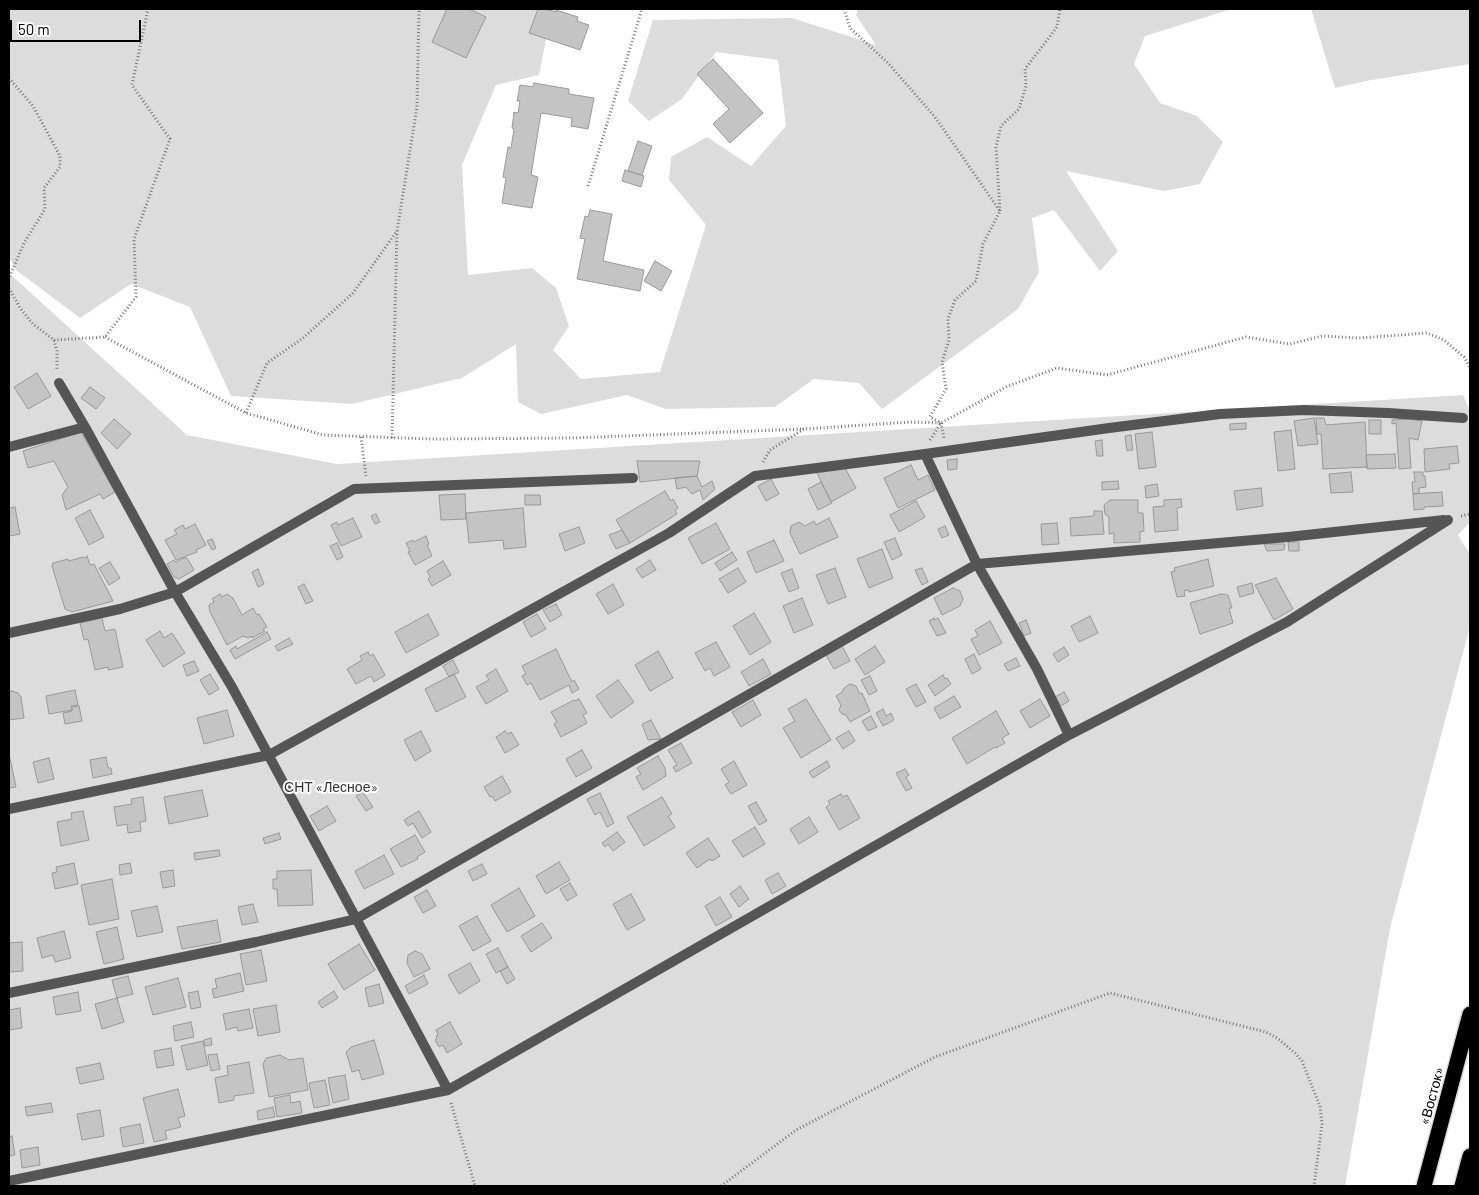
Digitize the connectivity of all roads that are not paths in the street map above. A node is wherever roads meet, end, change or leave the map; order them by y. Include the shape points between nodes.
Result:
1 (59, 383) road end
2 (1463, 418) dead end
3 (85, 427) junction
4 (9, 447) edge
5 (925, 454) junction
6 (633, 478) dead end
7 (977, 564) junction
8 (175, 592) junction
9 (9, 633) edge
10 (1069, 735) junction
11 (269, 755) junction
12 (9, 810) edge
13 (356, 918) junction
14 (9, 992) edge
15 (1470, 1014) edge
16 (448, 1090) junction
17 (1470, 1156) edge
18 (9, 1181) edge
19 (1424, 1186) edge
20 (1462, 1186) edge

1 - 3 street
2 - 5 street via 1304,410 1220,414
3 - 4 street
3 - 8 street
5 - 7 street
5 - 11 street via 755,476 669,533
6 - 8 street via 354,489
7 - 10 street via 1037,669
7 - 10 street via 1448,520 1287,622
7 - 13 street
8 - 9 street
8 - 11 street
10 - 16 street
11 - 12 street
11 - 13 street
13 - 14 street via 256,942
13 - 16 street
15 - 19 highway, «Восток»
16 - 18 street
17 - 20 highway

